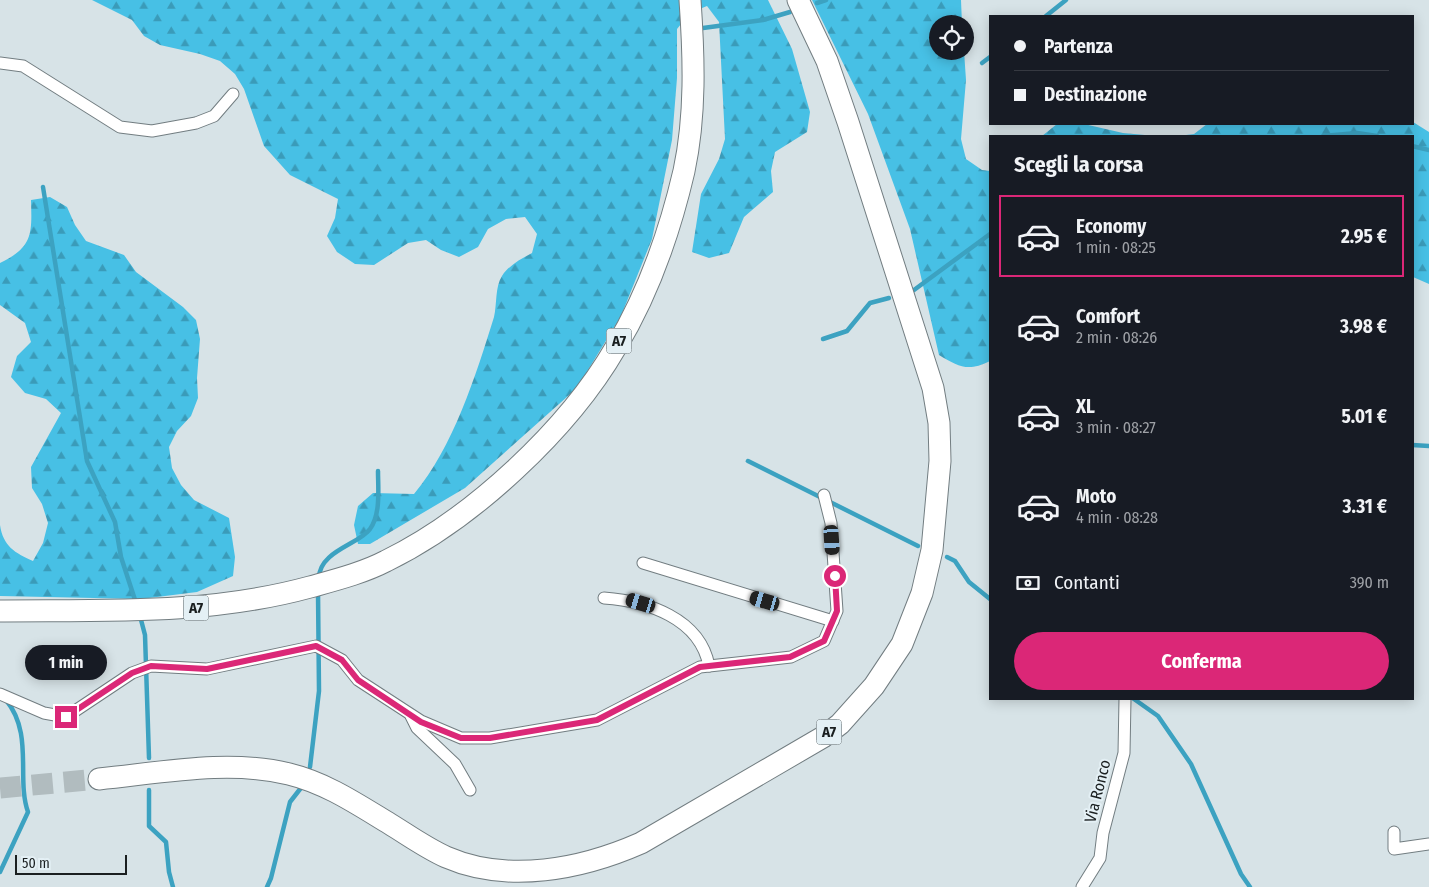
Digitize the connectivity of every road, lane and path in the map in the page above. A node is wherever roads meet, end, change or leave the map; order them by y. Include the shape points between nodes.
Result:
1 (690, 0) edge
2 (798, 0) edge
3 (0, 63) edge
4 (233, 94) dead end
5 (824, 495) dead end
6 (643, 563) dead end
7 (604, 598) dead end
8 (0, 611) edge
9 (833, 620) junction
10 (708, 666) junction
11 (0, 694) edge
12 (1125, 700) edge
13 (410, 714) junction
14 (99, 779) tunnel mouth
15 (470, 790) dead end
16 (1394, 832) dead end
17 (1429, 844) edge
18 (1082, 887) edge

1 - 8 highway, A7 via 694,90 684,169 667,233 638,304 616,347 562,420 489,494 387,561 309,587 241,603 207,607 148,611
2 - 14 highway, A7 via 827,61 851,130 929,374 939,423 940,460 934,530 922,593 902,644 859,704 823,737 641,843 618,854 560,868 510,870 470,865 446,857 332,789 278,772 219,768
3 - 4 street via 23,66 120,127 152,131 196,124 214,116
5 - 9 street via 832,532 837,611
6 - 9 street
7 - 10 street via 629,600 652,607 691,629 701,642
9 - 10 street via 824,641 790,657
10 - 13 street via 700,667 597,720 490,738 461,738 421,722
11 - 13 street via 44,713 66,717 132,673 151,666 207,669 316,646 342,660 358,680
12 - 18 street, Via Ronco via 1124,753 1103,833 1100,858
13 - 15 street via 417,728 455,764
16 - 17 street via 1394,849

